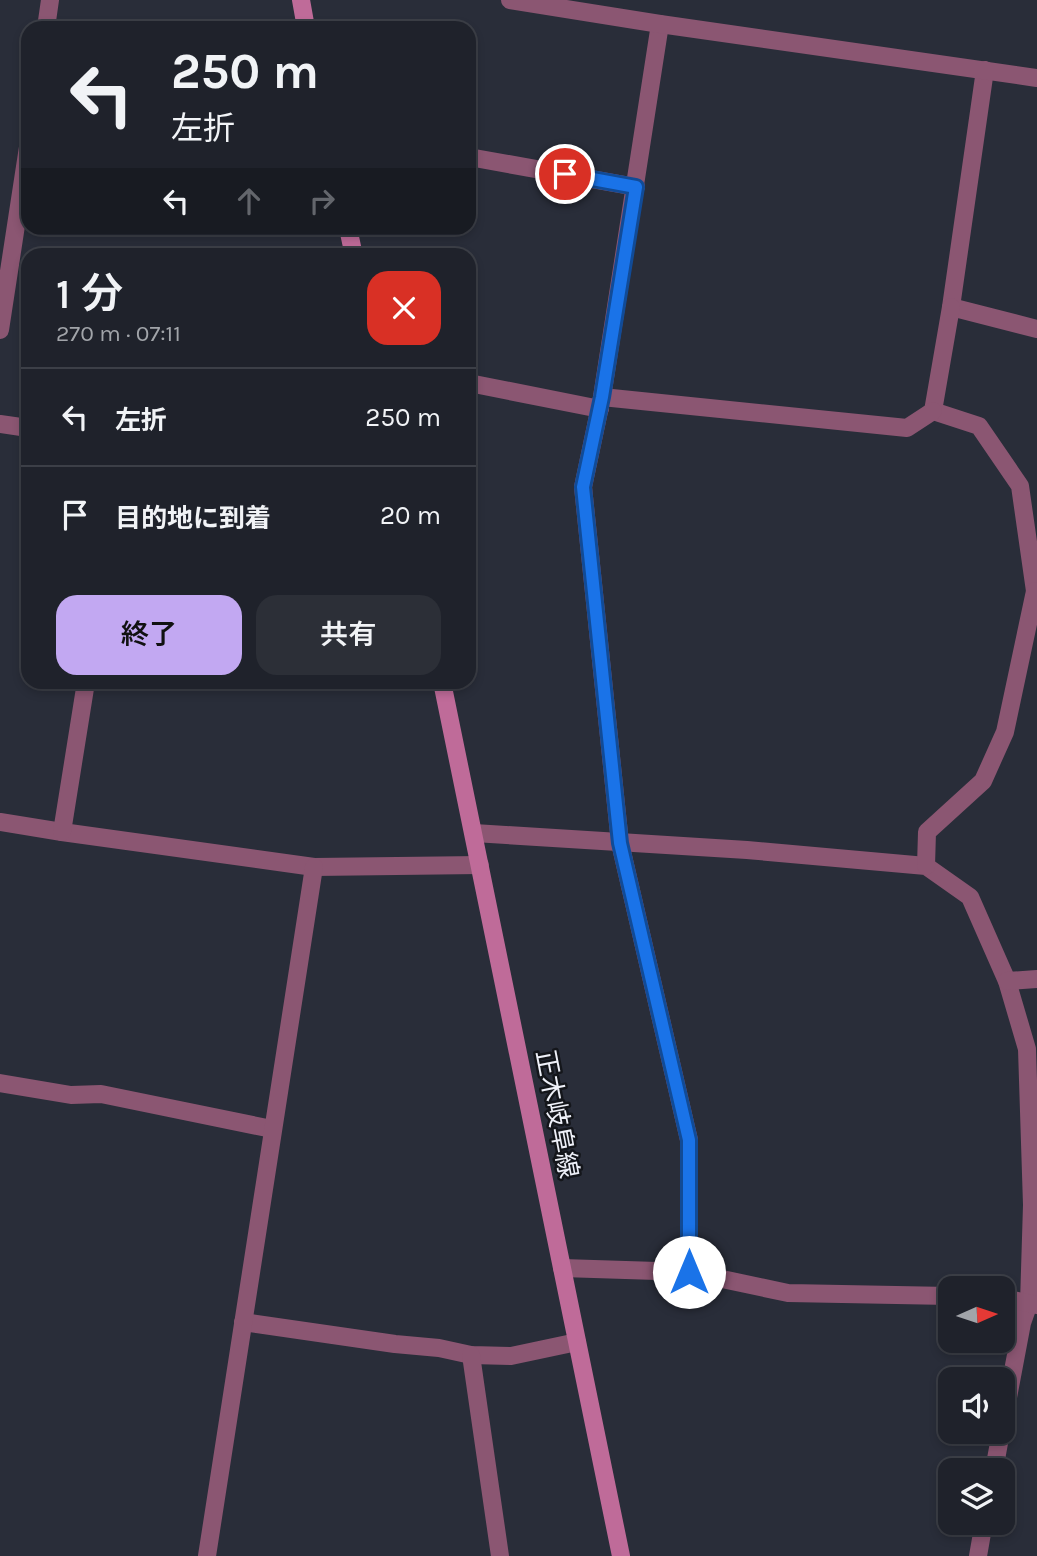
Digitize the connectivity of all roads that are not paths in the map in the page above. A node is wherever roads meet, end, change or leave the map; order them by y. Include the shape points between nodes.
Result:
1 (50, 0) edge
2 (300, 0) edge
3 (510, 0) edge
4 (47, 21) edge
5 (304, 21) edge
6 (660, 23) junction
7 (985, 70) junction
8 (1037, 78) edge
9 (476, 158) edge
10 (636, 187) junction
11 (21, 193) edge
12 (951, 307) junction
13 (1037, 329) edge
14 (0, 330) edge
15 (476, 384) edge
16 (601, 403) junction
17 (933, 411) junction
18 (0, 424) edge
19 (21, 427) edge
20 (1036, 591) edge
21 (85, 689) edge
22 (443, 689) edge
23 (0, 822) edge
24 (62, 832) junction
25 (474, 833) junction
26 (620, 843) junction
27 (480, 864) junction
28 (926, 866) junction
29 (314, 867) junction
30 (1037, 979) edge
31 (1007, 981) junction
32 (0, 1083) edge
33 (272, 1129) junction
34 (562, 1268) junction
35 (689, 1272) junction
36 (938, 1296) edge
37 (1015, 1300) edge
38 (1033, 1304) edge
39 (243, 1322) junction
40 (577, 1342) junction
41 (471, 1355) junction
42 (1014, 1367) edge
43 (982, 1535) edge
44 (206, 1556) edge
45 (500, 1556) edge
46 (621, 1556) edge
47 (978, 1556) edge

1 - 4 street
2 - 5 main road
3 - 6 street
6 - 7 street
6 - 10 street
7 - 8 street
7 - 12 street
9 - 10 street
10 - 16 street
11 - 14 street
12 - 13 street
12 - 17 street
15 - 16 street
16 - 17 street via 907,428
16 - 26 street via 583,487
17 - 20 street via 979,426 1020,486
18 - 19 street
20 - 28 street via 1005,732 983,781 927,832
21 - 24 street
22 - 25 main road, 正木岐阜線
23 - 24 street
24 - 29 street
25 - 26 street
25 - 27 main road, 正木岐阜線
26 - 28 street
26 - 35 street via 689,1140
27 - 29 street
27 - 34 main road, 正木岐阜線
28 - 31 street via 971,897
29 - 33 street
30 - 31 street
31 - 38 street via 1027,1049
32 - 33 street via 71,1096 101,1094
33 - 39 street
34 - 35 street
34 - 40 main road, 正木岐阜線
35 - 36 street via 788,1293
37 - 38 street
38 - 42 street via 1022,1323
39 - 41 street
39 - 44 street
40 - 41 street via 511,1356
40 - 46 main road, 正木岐阜線
41 - 45 street
43 - 47 street

